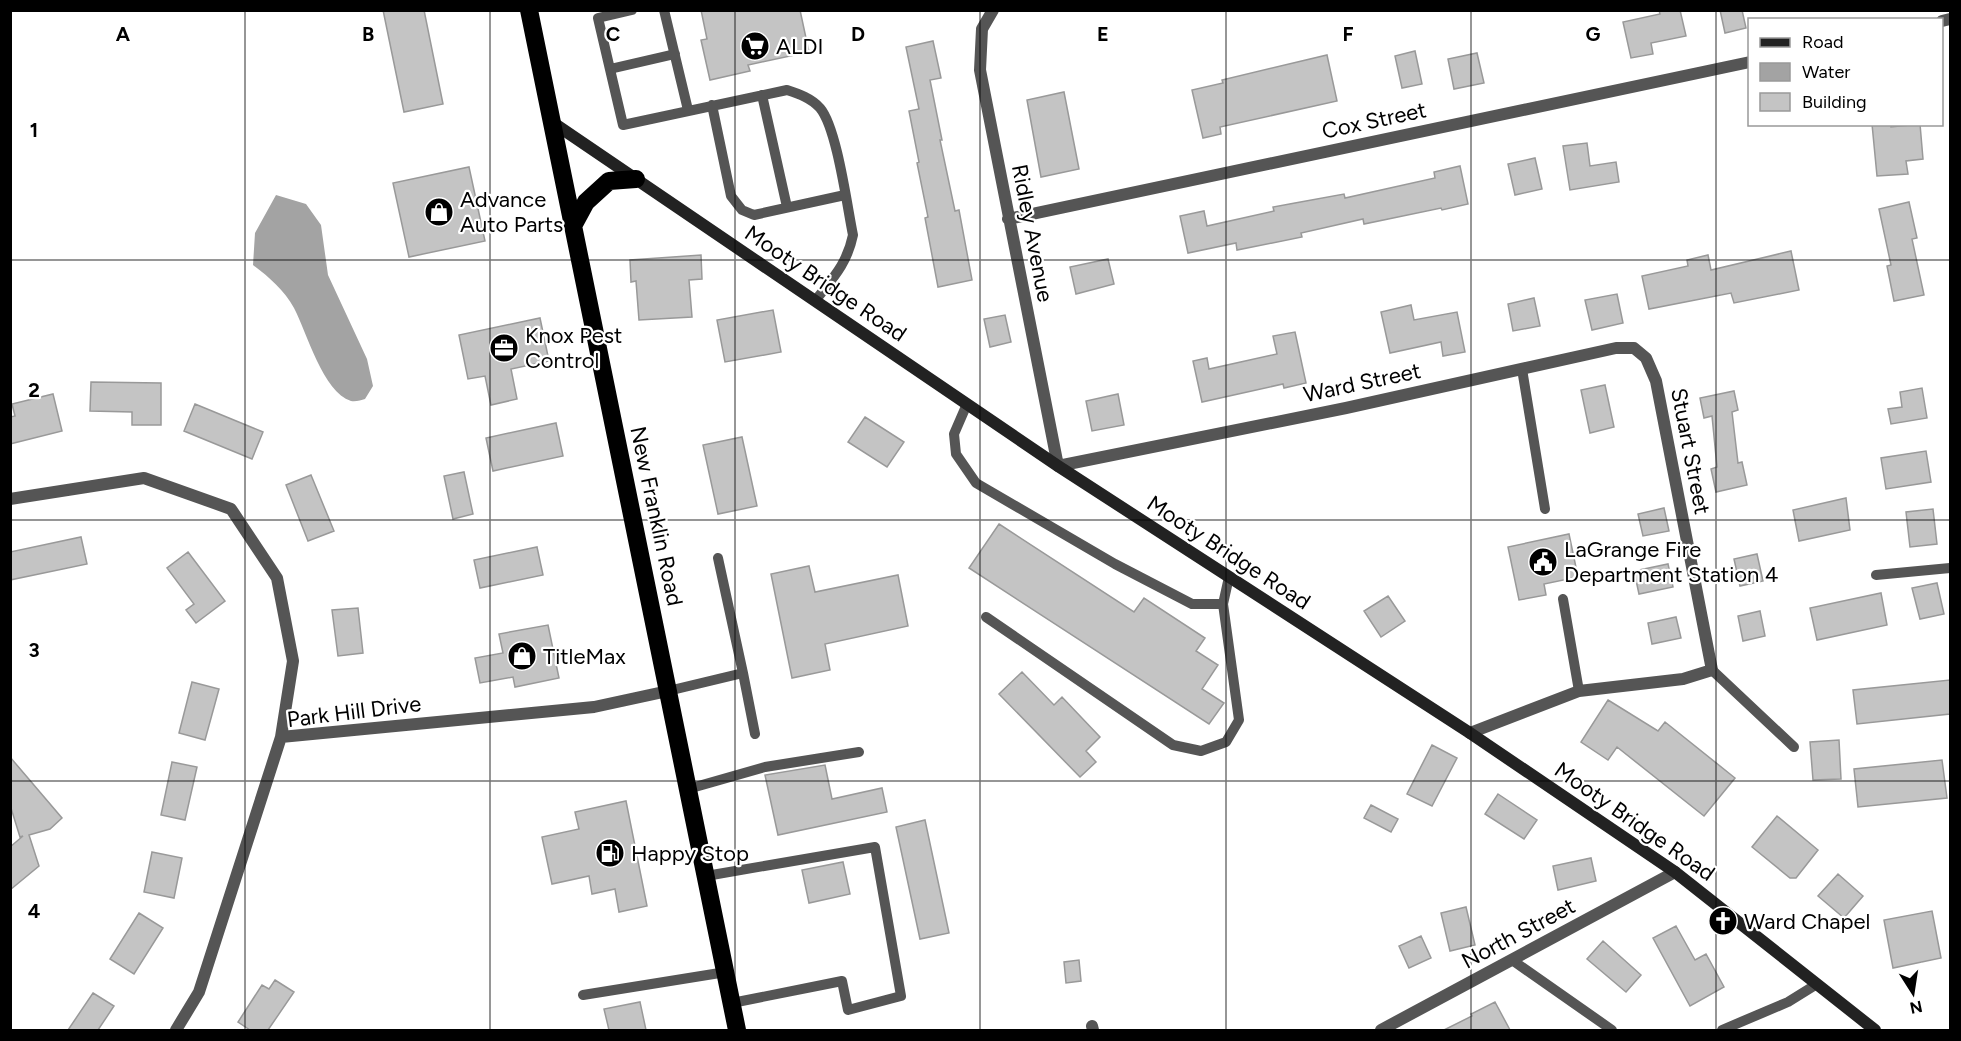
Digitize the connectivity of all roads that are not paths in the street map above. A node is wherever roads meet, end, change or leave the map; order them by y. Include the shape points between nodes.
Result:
1 (529, 10) edge
2 (632, 10) edge
3 (664, 10) edge
4 (993, 10) edge
5 (675, 54) junction
6 (1748, 62) edge
7 (610, 69) junction
8 (762, 95) junction
9 (711, 105) junction
10 (688, 110) junction
11 (552, 122) junction
12 (636, 179) junction
13 (845, 195) junction
14 (787, 207) junction
15 (1008, 219) junction
16 (573, 226) junction
17 (814, 301) junction
18 (1522, 369) junction
19 (1656, 381) joint
20 (967, 404) junction
21 (1058, 466) junction
22 (10, 499) edge
23 (1545, 509) dead end
24 (718, 558) dead end
25 (1950, 568) edge
26 (1876, 575) dead end
27 (1229, 577) junction
28 (1563, 599) dead end
29 (1223, 604) junction
30 (986, 617) dead end
31 (1712, 670) junction
32 (743, 673) junction
33 (1579, 691) junction
34 (668, 692) junction
35 (1470, 733) junction
36 (755, 734) dead end
37 (281, 736) junction
38 (1794, 747) dead end
39 (859, 752) dead end
40 (688, 789) junction
41 (1675, 872) junction
42 (706, 876) junction
43 (1512, 960) junction
44 (726, 972) junction
45 (1817, 984) junction
46 (583, 995) dead end
47 (732, 1003) junction
48 (176, 1030) edge
49 (738, 1030) edge
50 (1381, 1030) edge
51 (1612, 1030) edge
52 (1722, 1030) edge
53 (1875, 1030) edge

1 - 11 highway, New Franklin Road
2 - 7 lane via 598,18
3 - 5 lane
4 - 15 street, Ridley Avenue via 982,29 980,70
5 - 7 lane
5 - 10 lane
6 - 15 street, Cox Street
7 - 10 lane via 622,125
8 - 9 lane
8 - 13 lane via 787,90 803,95 820,109 832,132
8 - 14 lane
9 - 10 lane
9 - 14 lane via 731,196 742,210 754,215
11 - 12 street, Mooty Bridge Road
11 - 16 highway, New Franklin Road
12 - 16 highway via 609,181 586,201
12 - 17 street, Mooty Bridge Road
13 - 14 lane
13 - 17 lane via 853,235 850,250 843,266
15 - 21 street, Ridley Avenue
16 - 34 highway, New Franklin Road
17 - 20 street, Mooty Bridge Road
18 - 19 street, Ward Street via 1616,348 1634,348 1646,358
18 - 21 street, Ward Street
18 - 23 lane
19 - 31 street, Stuart Street
20 - 21 street, Mooty Bridge Road
20 - 29 lane via 954,434 956,454 976,483 1191,604
21 - 27 street, Mooty Bridge Road
22 - 37 street via 144,478 231,508 277,578 293,661
24 - 32 lane
25 - 26 lane
27 - 29 lane
27 - 35 street, Mooty Bridge Road
28 - 33 lane
29 - 30 lane via 1239,720 1226,742 1201,751 1173,745
31 - 33 street via 1683,679
31 - 38 lane
32 - 34 lane
32 - 36 lane
33 - 35 street
34 - 37 street, Park Hill Drive via 594,707
34 - 40 highway, New Franklin Road
35 - 41 street, Mooty Bridge Road
37 - 48 street, Park Hill Drive via 199,992
39 - 40 lane via 765,767
40 - 42 highway, New Franklin Road
41 - 43 street, North Street
41 - 45 street, Mooty Bridge Road
42 - 44 highway, New Franklin Road
42 - 47 lane via 875,847 901,996 848,1010 842,981
43 - 50 street, North Street
43 - 51 lane
44 - 46 lane
44 - 47 highway, New Franklin Road
45 - 52 lane via 1788,1002
45 - 53 street, Mooty Bridge Road
47 - 49 highway, New Franklin Road

